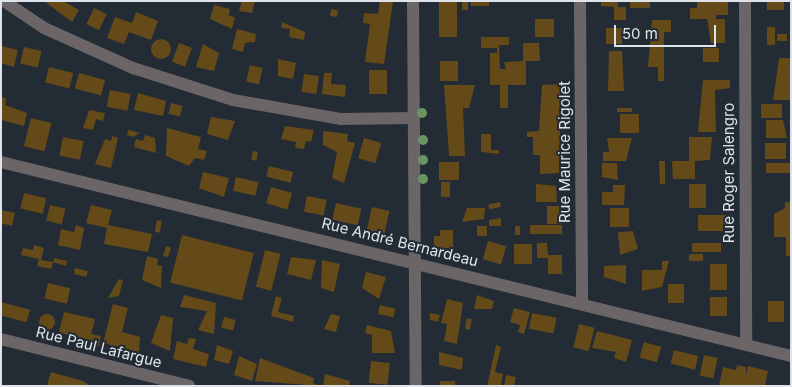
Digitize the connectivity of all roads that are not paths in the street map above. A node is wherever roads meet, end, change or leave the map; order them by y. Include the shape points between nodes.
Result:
1 (4, 1) edge
2 (413, 1) edge
3 (580, 1) edge
4 (745, 1) edge
5 (414, 118) junction
6 (1, 162) edge
7 (415, 262) junction
8 (582, 303) junction
9 (1, 339) edge
10 (746, 345) junction
11 (791, 356) edge
12 (189, 386) edge
13 (416, 386) edge

1 - 5 street via 44,28 132,68 233,100 342,118
2 - 5 street
3 - 8 street, Rue Maurice Rigolet
4 - 10 street, Rue Roger Salengro
5 - 7 street
6 - 7 street, Rue André Bernardeau
7 - 8 street, Rue André Bernardeau
7 - 13 street
8 - 10 street, Rue André Bernardeau
9 - 12 street, Rue Paul Lafargue
10 - 11 street, Rue André Bernardeau

